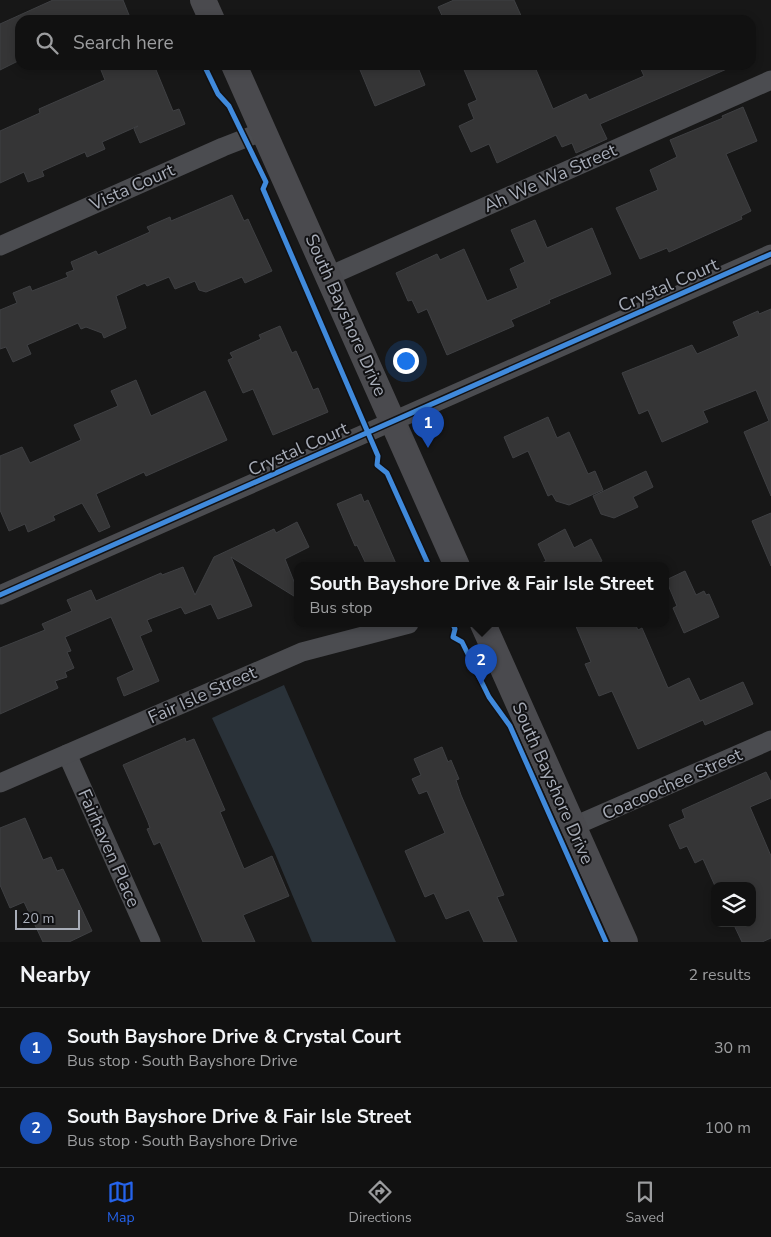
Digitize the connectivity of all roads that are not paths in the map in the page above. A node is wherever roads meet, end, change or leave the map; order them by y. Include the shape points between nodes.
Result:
1 (203, 0) edge
2 (210, 15) edge
3 (236, 70) edge
4 (771, 80) edge
5 (264, 131) junction
6 (0, 246) edge
7 (771, 254) edge
8 (329, 276) junction
9 (394, 422) junction
10 (455, 562) edge
11 (0, 596) edge
12 (398, 627) edge
13 (484, 627) edge
14 (771, 740) edge
15 (67, 754) junction
16 (0, 784) edge
17 (572, 827) junction
18 (151, 942) edge
19 (625, 942) edge

1 - 2 main road
3 - 5 main road, South Bayshore Drive
4 - 8 street, Ah We Wa Street
5 - 6 street, Vista Court
5 - 8 main road, South Bayshore Drive
7 - 9 street, Crystal Court
8 - 9 main road, South Bayshore Drive
9 - 10 main road, South Bayshore Drive
9 - 11 street, Crystal Court
12 - 15 street, Fair Isle Street via 302,652
13 - 17 main road, South Bayshore Drive
14 - 17 street, Coacoochee Street
15 - 16 street, Fair Isle Street
15 - 18 street, Fairhaven Place
17 - 19 main road, South Bayshore Drive

